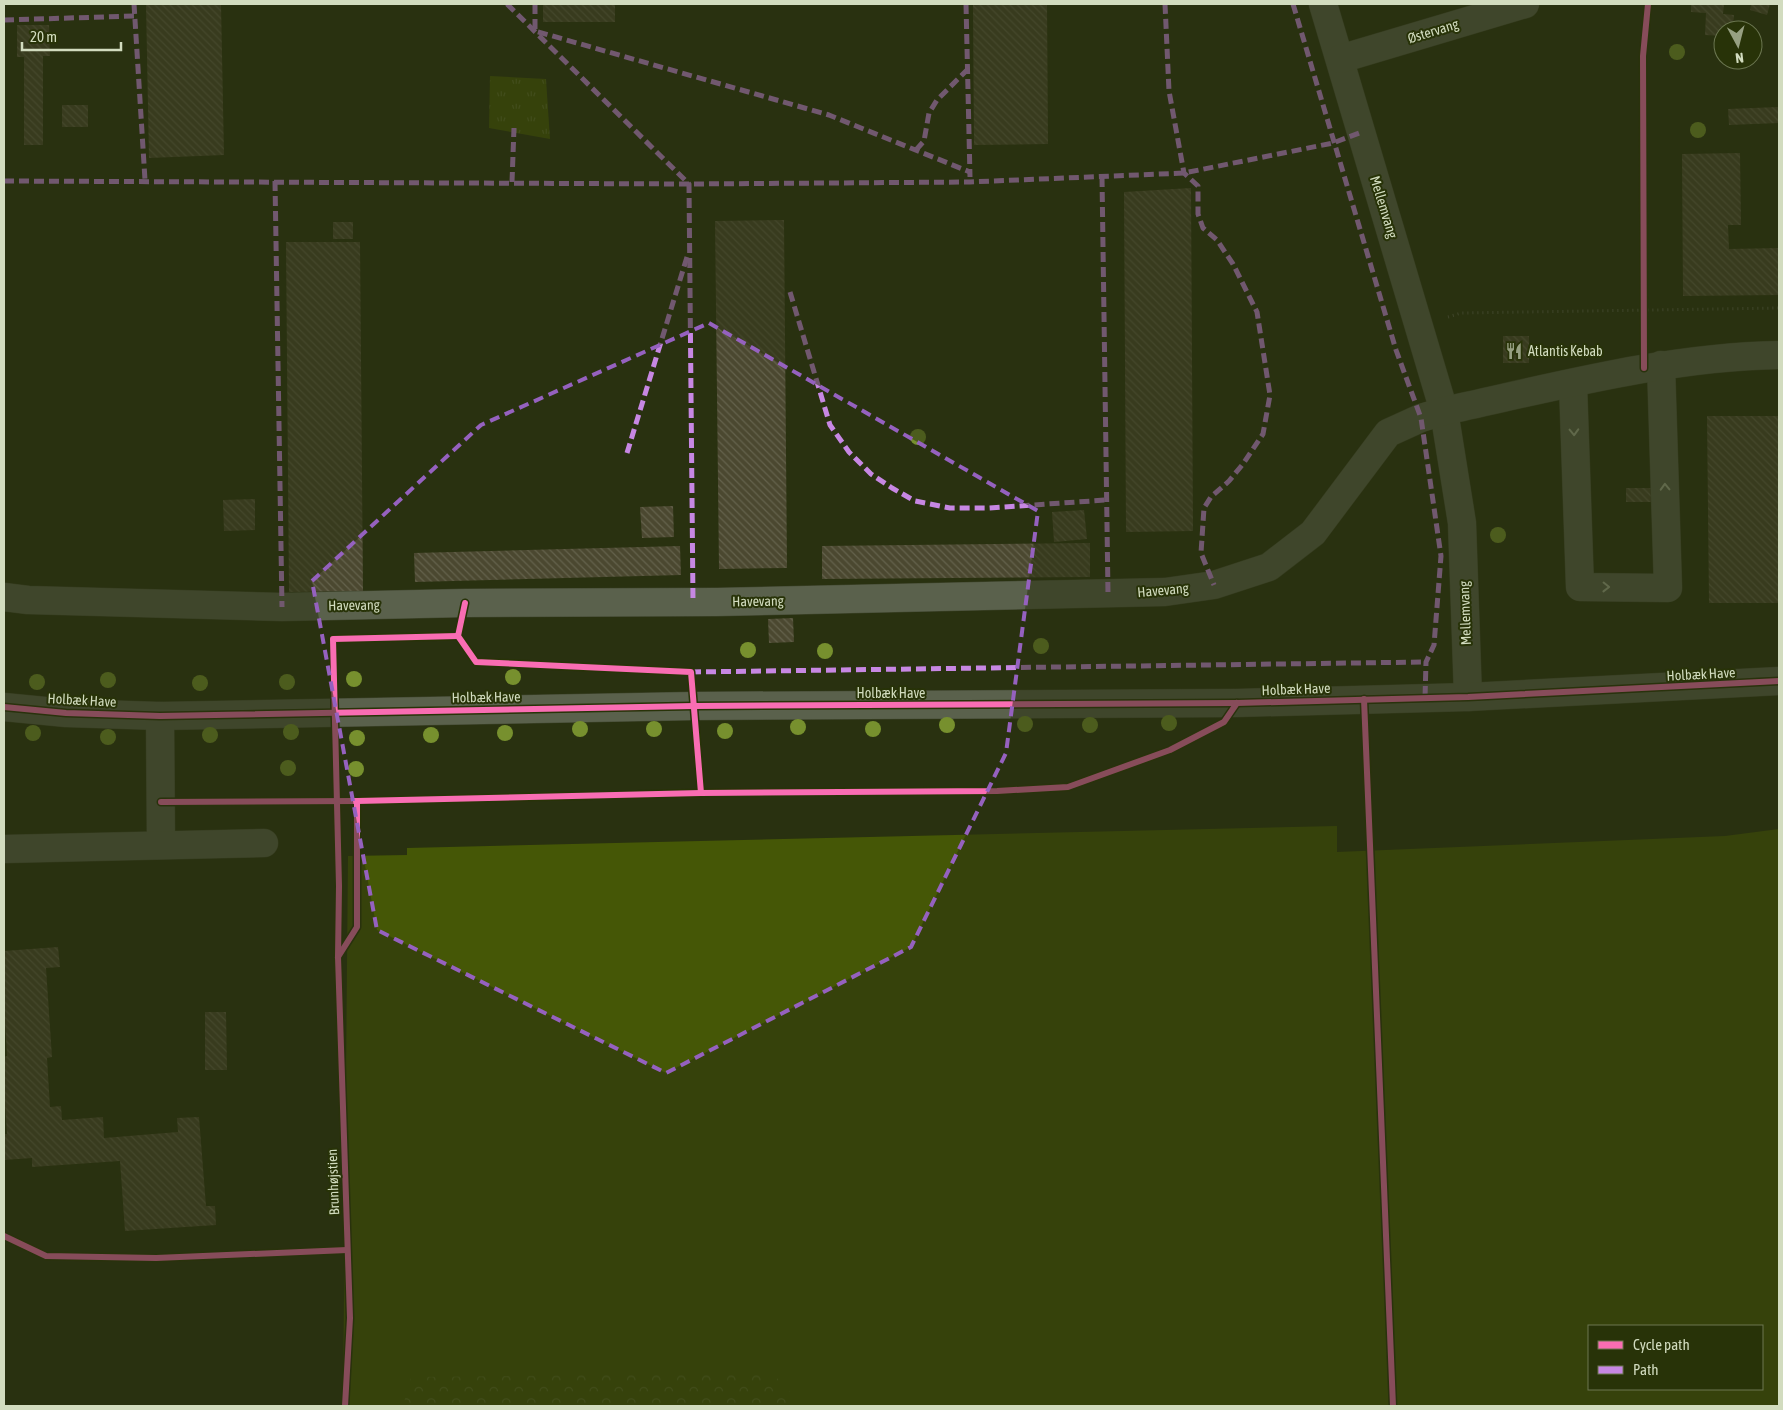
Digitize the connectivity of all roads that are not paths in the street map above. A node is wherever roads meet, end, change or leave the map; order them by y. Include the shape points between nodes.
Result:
1 (1322, 4) edge
2 (1525, 4) edge
3 (1340, 59) junction
4 (1779, 355) edge
5 (1660, 365) junction
6 (1572, 384) junction
7 (1444, 411) junction
8 (4, 597) edge
9 (1779, 681) edge
10 (1468, 697) junction
11 (4, 707) edge
12 (160, 716) junction
13 (264, 843) dead end
14 (161, 845) junction
15 (4, 848) edge

1 - 3 street, Mellemvang
2 - 3 street, Østervang
3 - 7 street, Mellemvang
4 - 5 street via 1736,356
5 - 6 street
6 -> 5 street via 1580,587 1668,588
6 - 7 street
7 - 8 street, Havevang via 1388,433 1313,533 1269,567 1214,585 1165,592 282,607
7 - 10 street, Mellemvang via 1462,523
9 - 10 street, Holbæk Have
10 - 12 street, Holbæk Have via 1237,703 694,706
11 - 12 street, Holbæk Have
12 - 14 street
13 - 14 street
14 - 15 street

